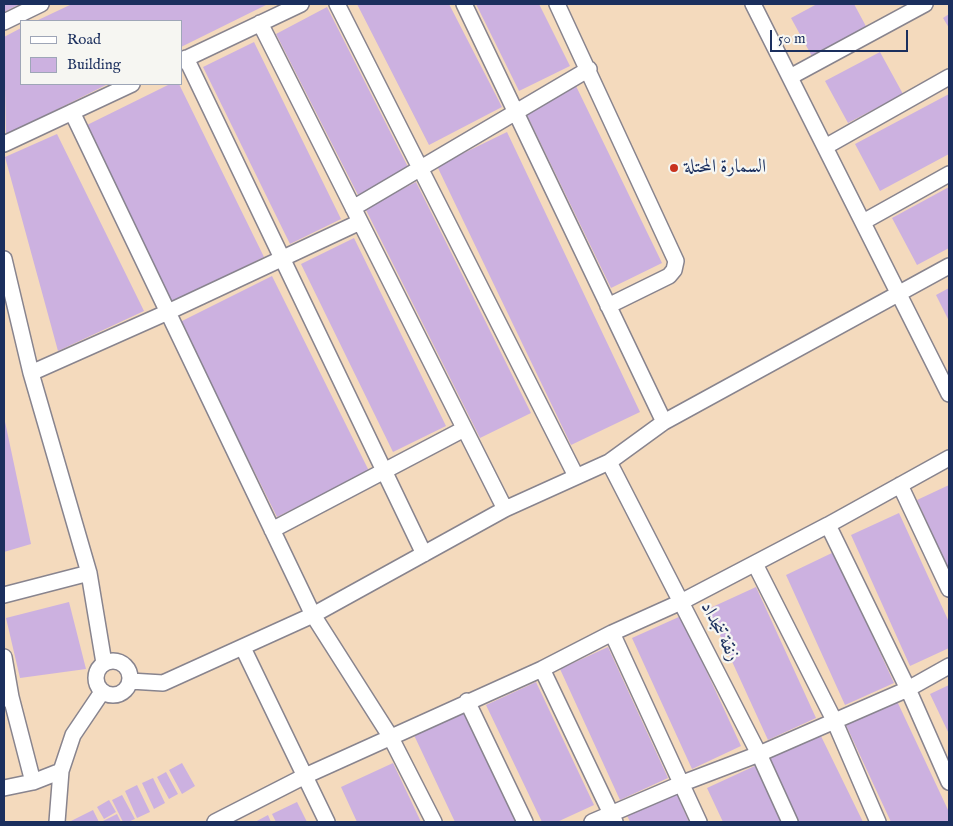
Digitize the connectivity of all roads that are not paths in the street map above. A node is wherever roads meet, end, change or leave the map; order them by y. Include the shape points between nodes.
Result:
1 (41, 4) edge
2 (301, 4) edge
3 (337, 4) edge
4 (464, 4) edge
5 (557, 4) edge
6 (925, 4) edge
7 (758, 5) edge
8 (4, 22) edge
9 (260, 23) junction
10 (184, 60) edge
11 (588, 69) junction
12 (790, 77) junction
13 (949, 77) edge
14 (130, 85) edge
15 (72, 112) junction
16 (517, 112) junction
17 (4, 144) edge
18 (825, 147) junction
19 (421, 168) junction
20 (949, 174) edge
21 (353, 208) junction
22 (360, 222) junction
23 (863, 222) junction
24 (283, 259) junction
25 (4, 264) edge
26 (949, 266) edge
27 (899, 293) junction
28 (608, 306) junction
29 (168, 312) junction
30 (943, 365) edge
31 (31, 373) junction
32 (949, 394) edge
33 (664, 422) junction
34 (464, 429) junction
35 (949, 458) edge
36 (609, 462) junction
37 (384, 470) junction
38 (576, 476) junction
39 (900, 485) junction
40 (505, 509) junction
41 (828, 525) junction
42 (272, 530) junction
43 (424, 554) junction
44 (755, 564) junction
45 (89, 572) junction
46 (949, 589) edge
47 (4, 595) edge
48 (681, 602) junction
49 (313, 615) junction
50 (612, 633) junction
51 (243, 648) junction
52 (4, 657) edge
53 (104, 663) junction
54 (949, 666) edge
55 (542, 669) junction
56 (130, 681) junction
57 (908, 689) junction
58 (102, 692) junction
59 (7, 698) edge
60 (467, 701) junction
61 (834, 720) junction
62 (390, 736) junction
63 (759, 754) junction
64 (61, 771) junction
65 (305, 776) junction
66 (33, 782) junction
67 (949, 782) edge
68 (683, 783) junction
69 (4, 788) edge
70 (613, 818) edge
71 (225, 820) edge
72 (57, 822) edge
73 (327, 822) edge
74 (434, 822) edge
75 (525, 822) edge
76 (592, 822) edge
77 (699, 822) edge
78 (790, 822) edge
79 (878, 822) edge

1 - 8 street
2 - 9 street
3 - 19 street
4 - 16 street
5 - 11 street
6 - 12 street
7 - 12 street
9 - 10 street
9 - 21 street
10 - 24 street
11 - 16 street
11 - 28 street via 676,261 669,276
12 - 18 street
13 - 18 street
14 - 15 street
15 - 17 street
15 - 29 street
16 - 19 street
16 - 28 street
18 - 23 street
19 - 21 street
19 - 38 street
20 - 23 street
21 - 22 street
22 - 24 street
22 - 34 street
23 - 27 street
24 - 29 street
24 - 37 street
25 - 31 street
26 - 27 street
27 - 30 street
27 - 33 street
28 - 33 street
29 - 31 street
29 - 42 street
30 - 32 street
31 - 45 street
33 - 36 street
34 - 37 street
34 - 40 street
35 - 39 street
36 - 38 street
36 - 48 street, زنقة تنجداد
37 - 42 street
37 - 43 street
38 - 40 street
39 - 41 street
39 - 46 street
40 - 43 street
41 - 44 street
41 - 57 street
42 - 49 street
43 - 49 street
44 - 48 street
44 - 61 street
45 - 47 street
45 - 53 street
48 - 50 street
48 - 63 street, زنقة تنجداد
49 - 51 street
49 - 62 street
50 - 55 street
50 - 68 street
51 - 56 street via 164,683
51 - 65 street
52 - 59 street
53 - 56 street via 120,662 128,670
53 - 58 street via 95,677
54 - 57 street
55 - 60 street
55 - 70 street
56 - 58 street via 119,694
57 - 61 street
57 - 67 street
58 - 64 street via 73,735
59 - 66 street
60 - 62 street
60 - 75 street
61 - 63 street
61 - 79 street
62 - 65 street
62 - 74 street
63 - 68 street
63 - 78 street, زنقة تنجداد
64 - 66 street
64 - 72 street
65 - 71 street
65 - 73 street
66 - 69 street
68 - 70 street
68 - 77 street
70 - 76 street

